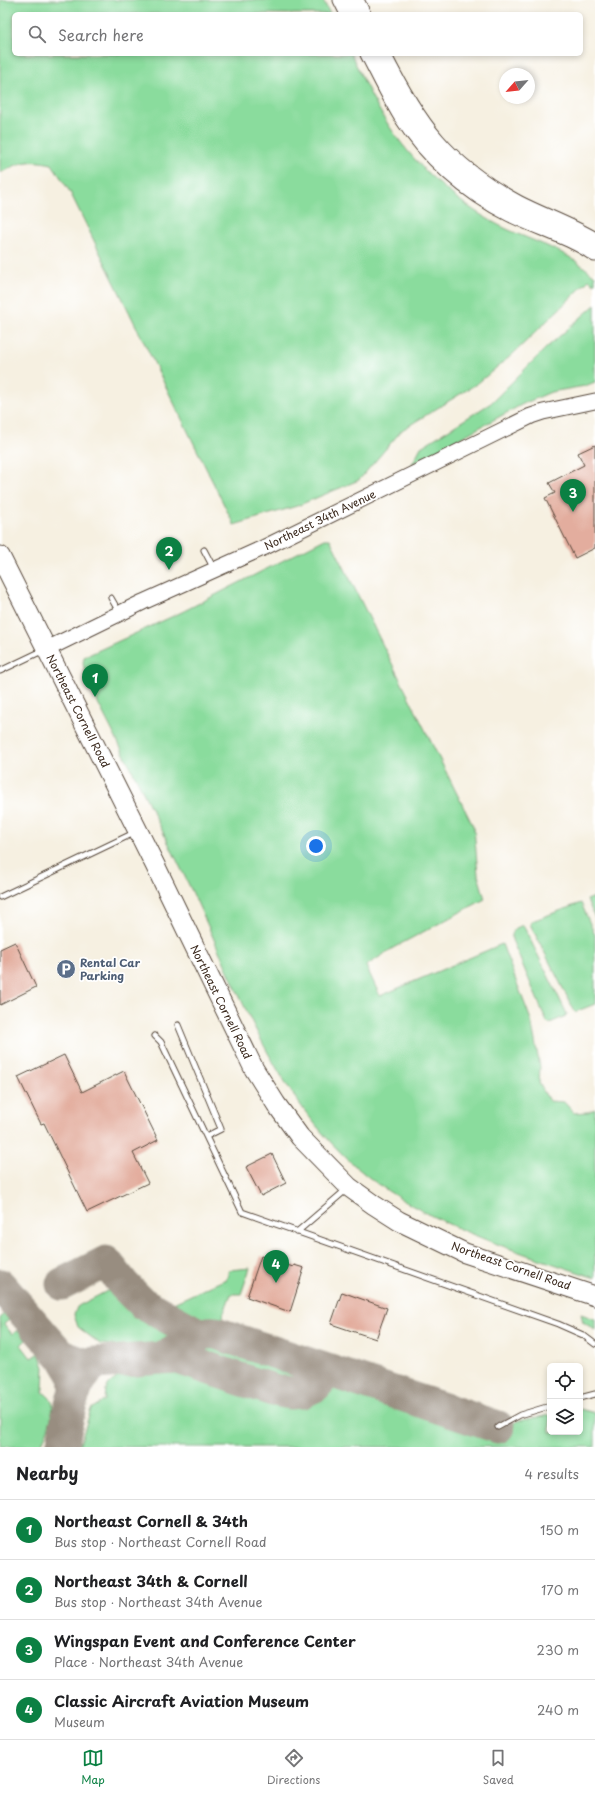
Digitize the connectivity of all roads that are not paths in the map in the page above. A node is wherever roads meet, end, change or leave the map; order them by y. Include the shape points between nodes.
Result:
1 (341, 0) edge
2 (356, 0) edge
3 (347, 12) edge
4 (362, 12) edge
5 (369, 56) edge
6 (384, 56) edge
7 (595, 240) edge
8 (595, 254) edge
9 (595, 401) edge
10 (204, 550) dead end
11 (0, 556) edge
12 (214, 570) junction
13 (111, 598) dead end
14 (119, 613) junction
15 (47, 649) junction
16 (0, 671) edge
17 (138, 831) junction
18 (0, 897) edge
19 (178, 1025) dead end
20 (155, 1036) dead end
21 (207, 1136) junction
22 (349, 1187) junction
23 (297, 1232) junction
24 (595, 1296) edge
25 (595, 1344) edge
26 (595, 1394) edge
27 (583, 1397) edge
28 (547, 1407) edge
29 (498, 1427) dead end

1 - 3 street
2 - 4 street
5 - 8 street via 409,127 455,177 503,210 560,235
6 - 7 street via 404,95 424,125 462,165 477,178 510,198
9 - 12 street, Northeast 34th Avenue via 531,416
10 - 12 lane
11 - 15 highway, Northeast Cornell Road
12 - 14 street, Northeast 34th Avenue
13 - 14 lane
14 - 15 street, Northeast 34th Avenue
15 - 16 lane
15 - 17 highway, Northeast Cornell Road
17 - 18 lane
17 - 22 highway, Northeast Cornell Road via 254,1069 300,1137
19 - 21 lane via 221,1129
20 - 21 lane
21 - 23 lane via 242,1212
22 - 23 lane
22 - 24 highway, Northeast Cornell Road via 400,1221 465,1253
23 - 25 lane via 558,1324 583,1335
26 - 27 lane
28 - 29 lane via 520,1415

